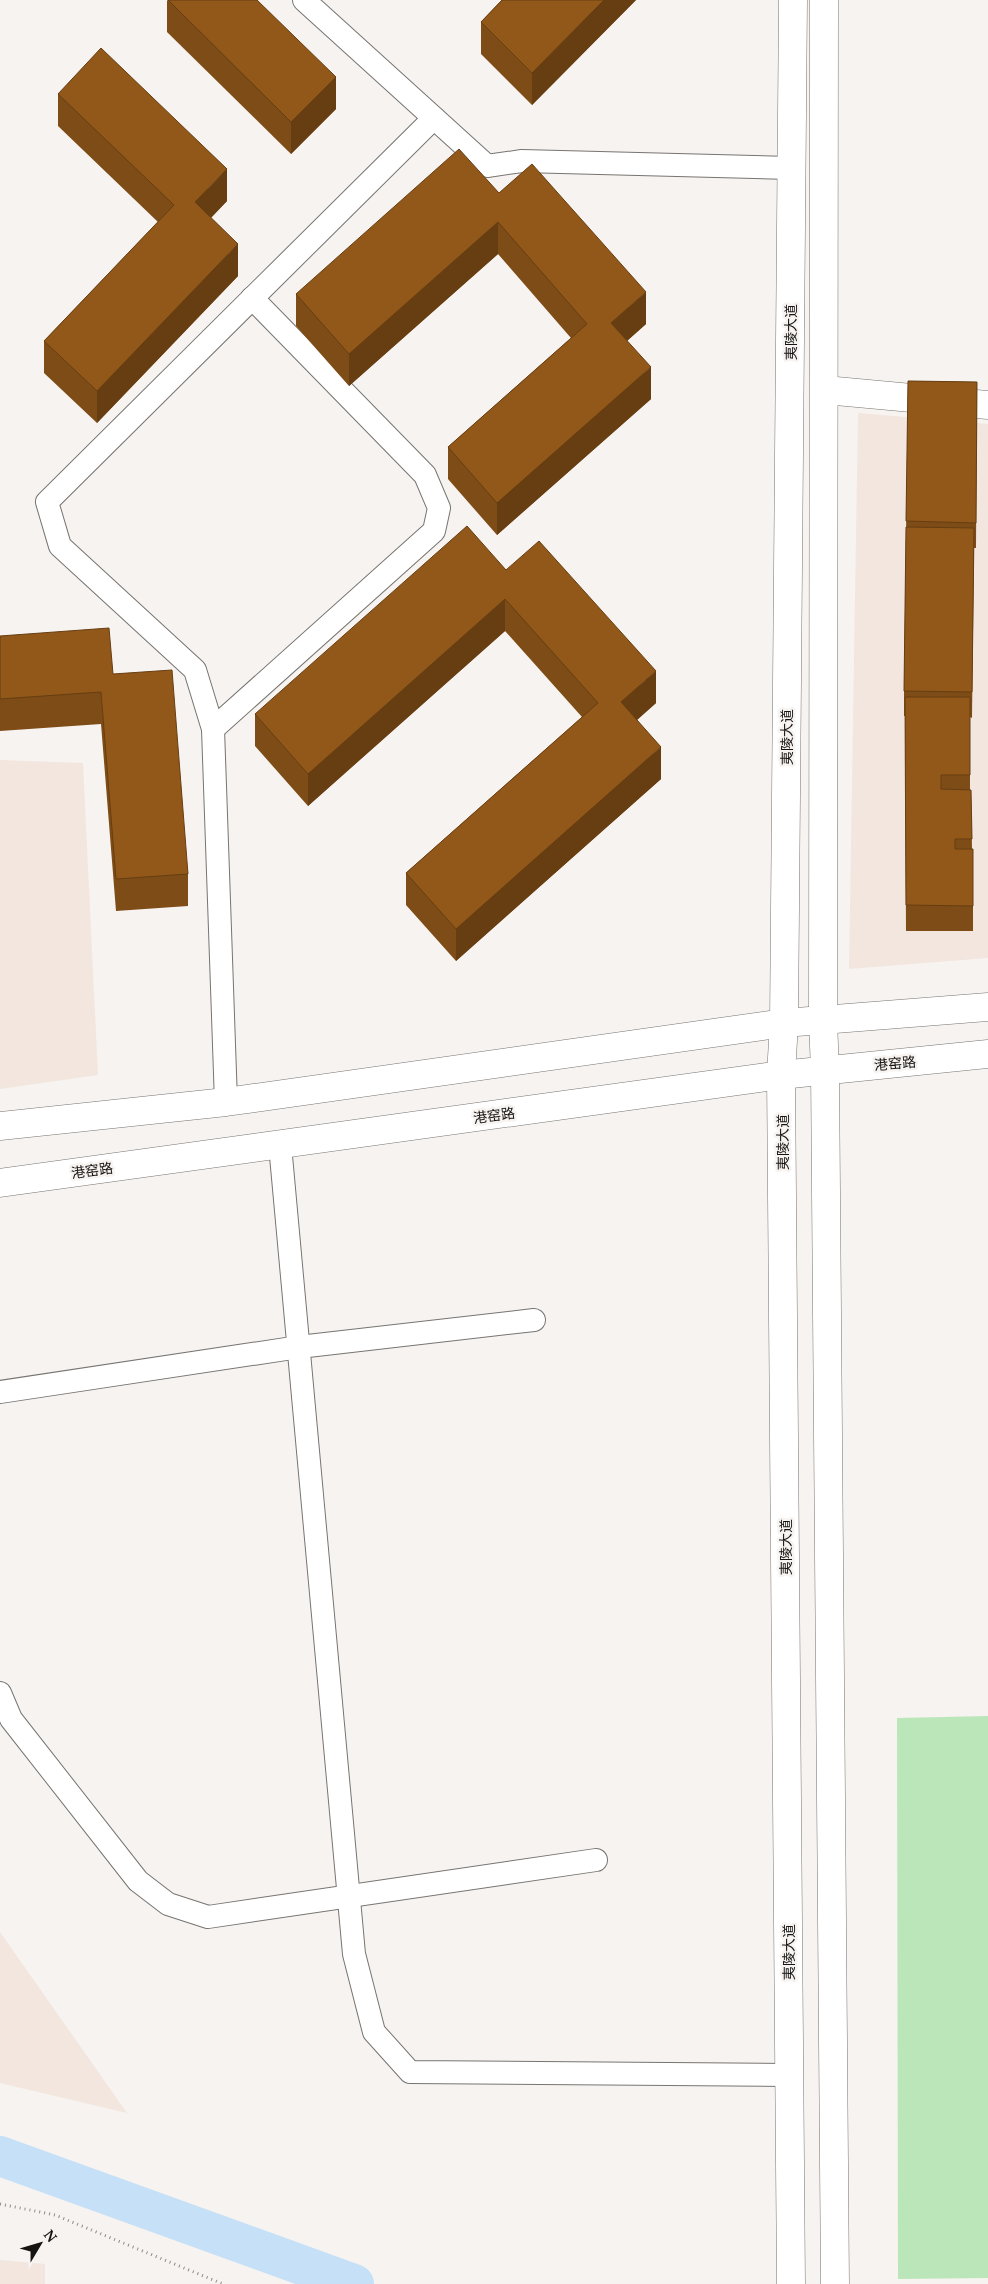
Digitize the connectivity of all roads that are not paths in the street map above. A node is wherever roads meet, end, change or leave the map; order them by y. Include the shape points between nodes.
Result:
1 (304, 0) edge
2 (793, 0) edge
3 (824, 0) edge
4 (434, 118) junction
5 (791, 168) junction
6 (252, 298) junction
7 (825, 390) junction
8 (988, 405) edge
9 (213, 729) junction
10 (988, 1007) edge
11 (823, 1021) junction
12 (784, 1023) junction
13 (988, 1054) edge
14 (825, 1070) junction
15 (781, 1075) junction
16 (226, 1102) junction
17 (0, 1126) edge
18 (280, 1145) junction
19 (0, 1183) edge
20 (534, 1320) dead end
21 (299, 1347) junction
22 (0, 1392) edge
23 (0, 1693) edge
24 (596, 1860) dead end
25 (349, 1896) junction
26 (789, 2074) junction
27 (791, 2284) edge
28 (835, 2284) edge

1 - 4 lane
2 - 5 main road, 夷陵大道
3 - 7 main road
4 - 5 lane via 487,166 522,161
4 - 6 lane
5 - 12 main road, 夷陵大道
6 - 9 lane via 47,502 60,546 196,670
6 - 9 lane via 425,475 439,508 434,531
7 - 8 main road
7 - 11 main road
9 - 16 lane
10 - 11 main road
11 - 12 main road
11 - 14 main road
12 - 15 main road, 夷陵大道
12 - 16 main road
13 - 14 main road, 港窑路
14 - 15 main road, 港窑路
14 - 28 main road
15 - 18 main road, 港窑路
15 - 26 main road, 夷陵大道
16 - 17 main road
18 - 19 main road, 港窑路
18 - 21 lane
20 - 21 lane
21 - 22 lane
21 - 25 lane
23 - 25 lane via 12,1719 138,1881 168,1904 208,1917
24 - 25 lane
25 - 26 lane via 354,1954 374,2032 410,2072
26 - 27 main road, 夷陵大道

